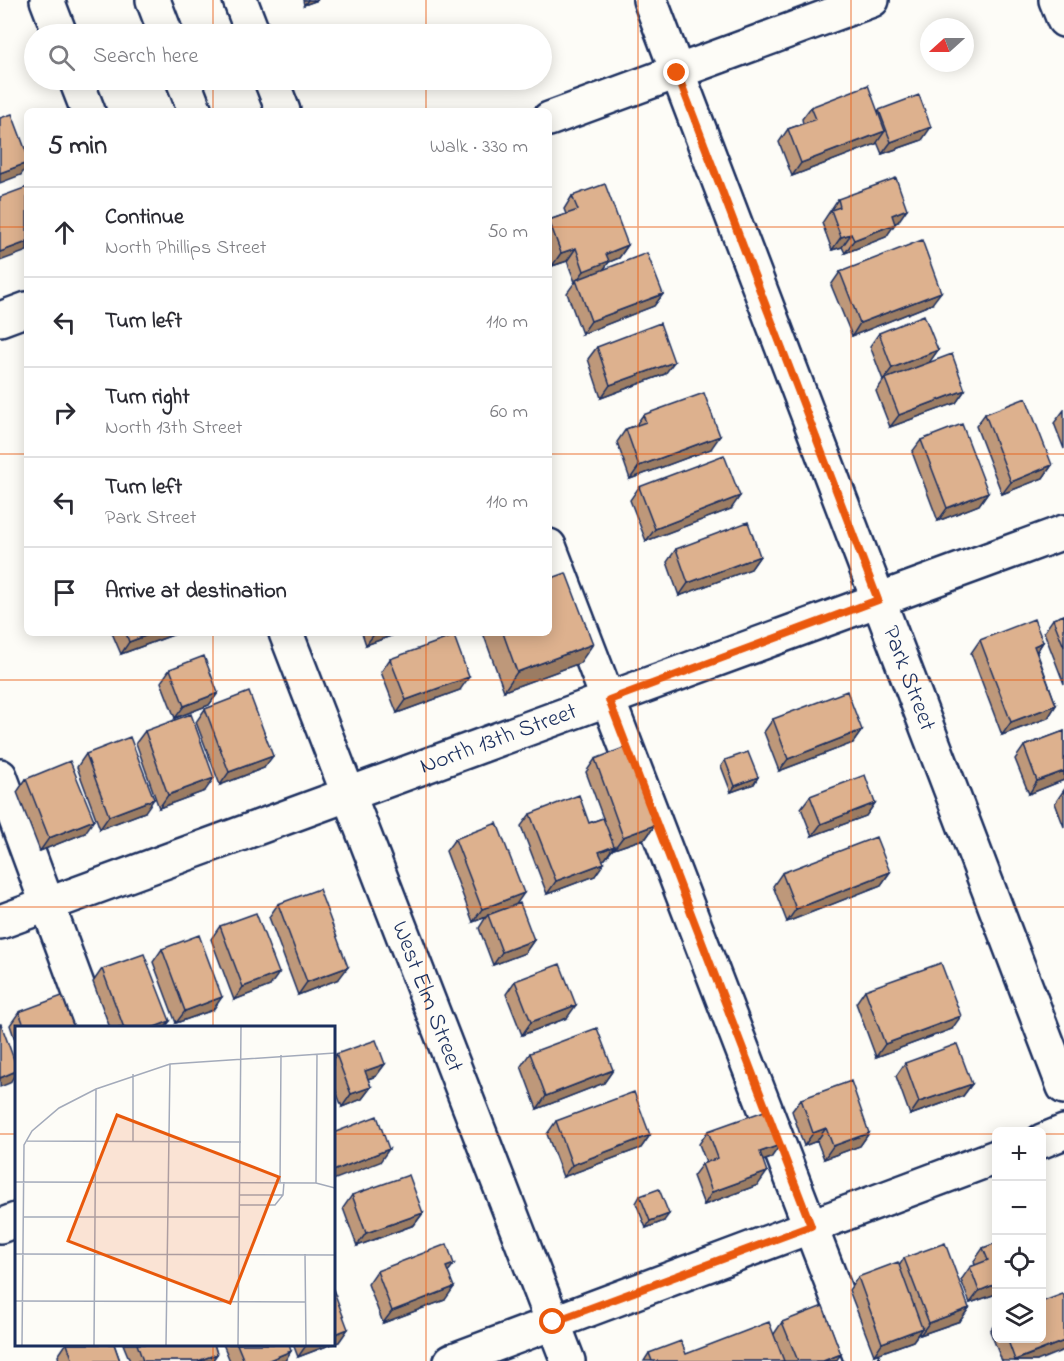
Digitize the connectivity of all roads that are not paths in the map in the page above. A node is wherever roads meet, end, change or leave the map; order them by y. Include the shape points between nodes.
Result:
1 (47, 0) edge
2 (153, 0) edge
3 (240, 0) edge
4 (650, 0) edge
5 (872, 0) edge
6 (1056, 0) edge
7 (1064, 20) edge
8 (56, 24) edge
9 (162, 24) edge
10 (250, 24) edge
11 (677, 73) junction
12 (80, 90) edge
13 (187, 90) edge
14 (275, 90) edge
15 (87, 108) edge
16 (194, 108) edge
17 (282, 108) edge
18 (552, 118) edge
19 (24, 310) edge
20 (0, 319) edge
21 (1064, 532) edge
22 (552, 554) edge
23 (878, 600) junction
24 (287, 636) edge
25 (609, 700) junction
26 (0, 776) edge
27 (349, 796) junction
28 (48, 905) junction
29 (0, 922) edge
30 (92, 1026) edge
31 (1064, 1087) edge
32 (1064, 1132) edge
33 (1046, 1139) edge
34 (992, 1158) edge
35 (15, 1220) edge
36 (811, 1226) junction
37 (0, 1227) edge
38 (553, 1322) junction
39 (215, 1346) edge
40 (221, 1361) edge
41 (451, 1361) edge
42 (568, 1361) edge
43 (862, 1361) edge

1 - 8 street
2 - 9 street
3 - 10 street
4 - 11 street, Park Street
5 - 11 street
6 - 7 street
11 - 18 street
11 - 23 street, Park Street
12 - 15 street
13 - 16 street
14 - 17 street
19 - 20 street
21 - 23 street, North 13th Street
22 - 25 street
23 - 25 street, North 13th Street
23 - 31 street, Park Street
24 - 27 street, West Elm Street
25 - 27 street, North 13th Street
25 - 36 street
26 - 28 street
27 - 28 street, North 13th Street
27 - 38 street, West Elm Street
28 - 29 street, North 13th Street
28 - 30 street
32 - 33 street
34 - 36 street
35 - 37 street
36 - 38 street
36 - 43 street
38 - 41 street
38 - 42 street, West Elm Street
39 - 40 street

